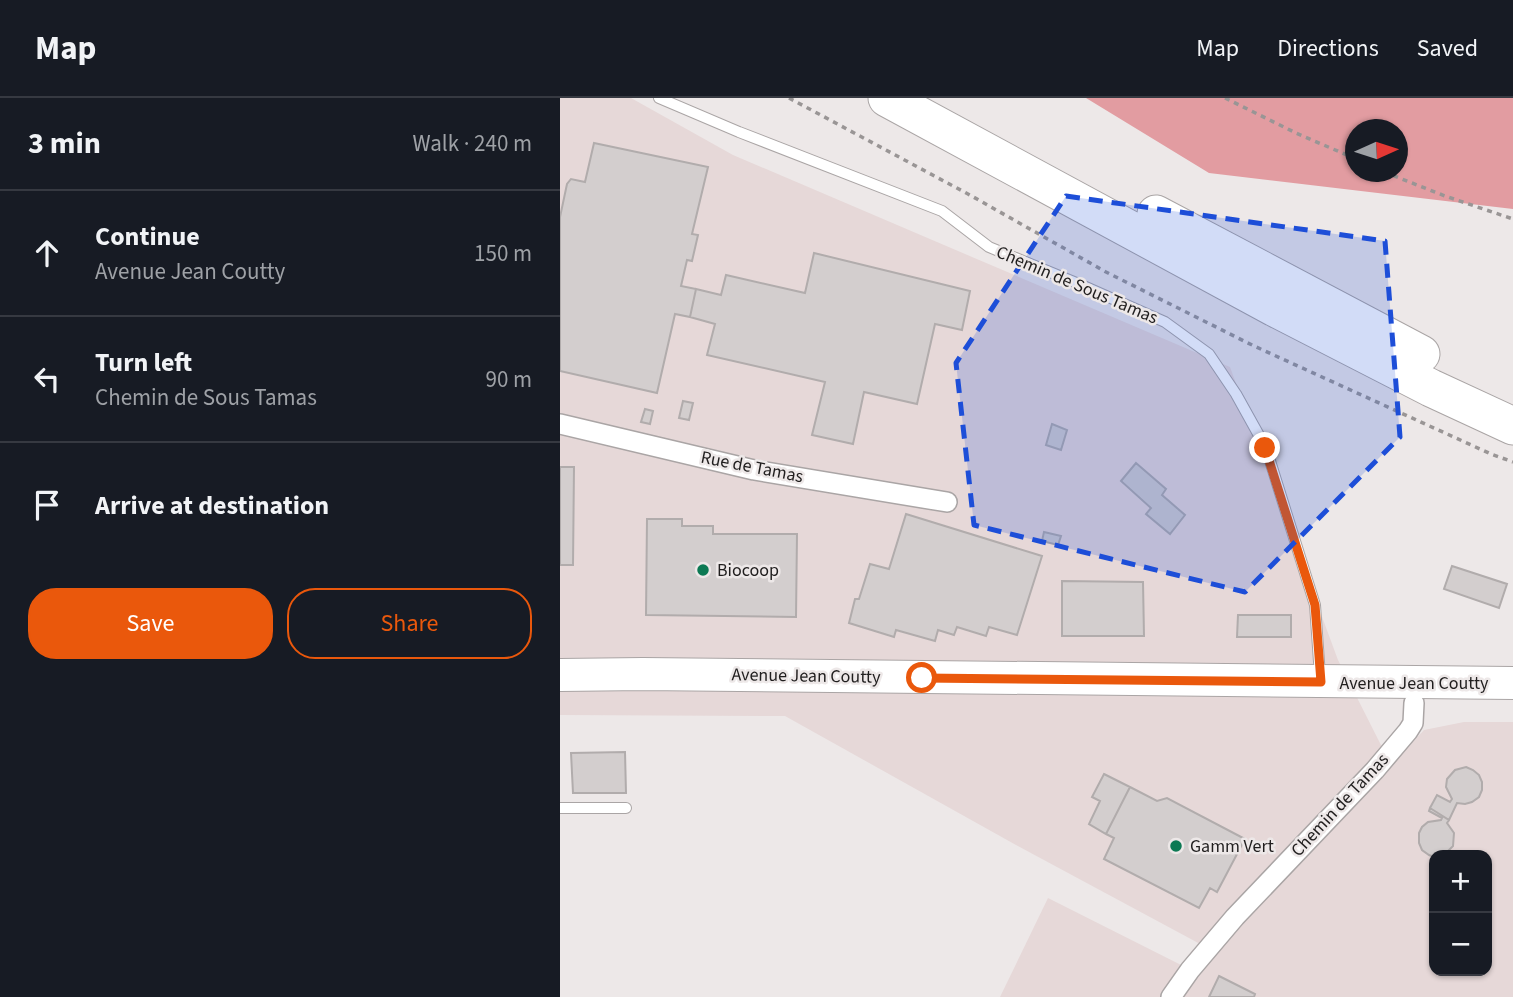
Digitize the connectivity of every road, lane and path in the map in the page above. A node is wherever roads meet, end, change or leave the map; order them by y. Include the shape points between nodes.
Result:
1 (659, 98) edge
2 (789, 98) edge
3 (887, 98) edge
4 (939, 98) edge
5 (1225, 98) edge
6 (1345, 154) edge
7 (1408, 182) edge
8 (1513, 219) edge
9 (1513, 399) edge
10 (560, 424) edge
11 (1513, 426) edge
12 (1513, 462) edge
13 (947, 502) dead end
14 (560, 675) edge
15 (1321, 682) junction
16 (1513, 683) edge
17 (560, 695) edge
18 (1414, 703) junction
19 (1513, 703) edge
20 (560, 808) edge
21 (626, 808) dead end
22 (1171, 997) edge

1 - 15 lane, Chemin de Sous Tamas via 942,211 989,247 1166,323 1209,355 1265,448 1315,605
2 - 12 path via 1254,346
3 - 11 highway via 1275,308
4 - 9 highway via 1324,304
5 - 6 path
7 - 8 path
10 - 13 street, Rue de Tamas via 754,470
14 - 15 main road, Avenue Jean Coutty
15 - 16 main road, Avenue Jean Coutty
17 - 18 main road, Avenue Jean Coutty
18 - 19 main road, Avenue Jean Coutty
18 - 22 street, Chemin de Tamas via 1408,731 1235,917
20 - 21 lane

